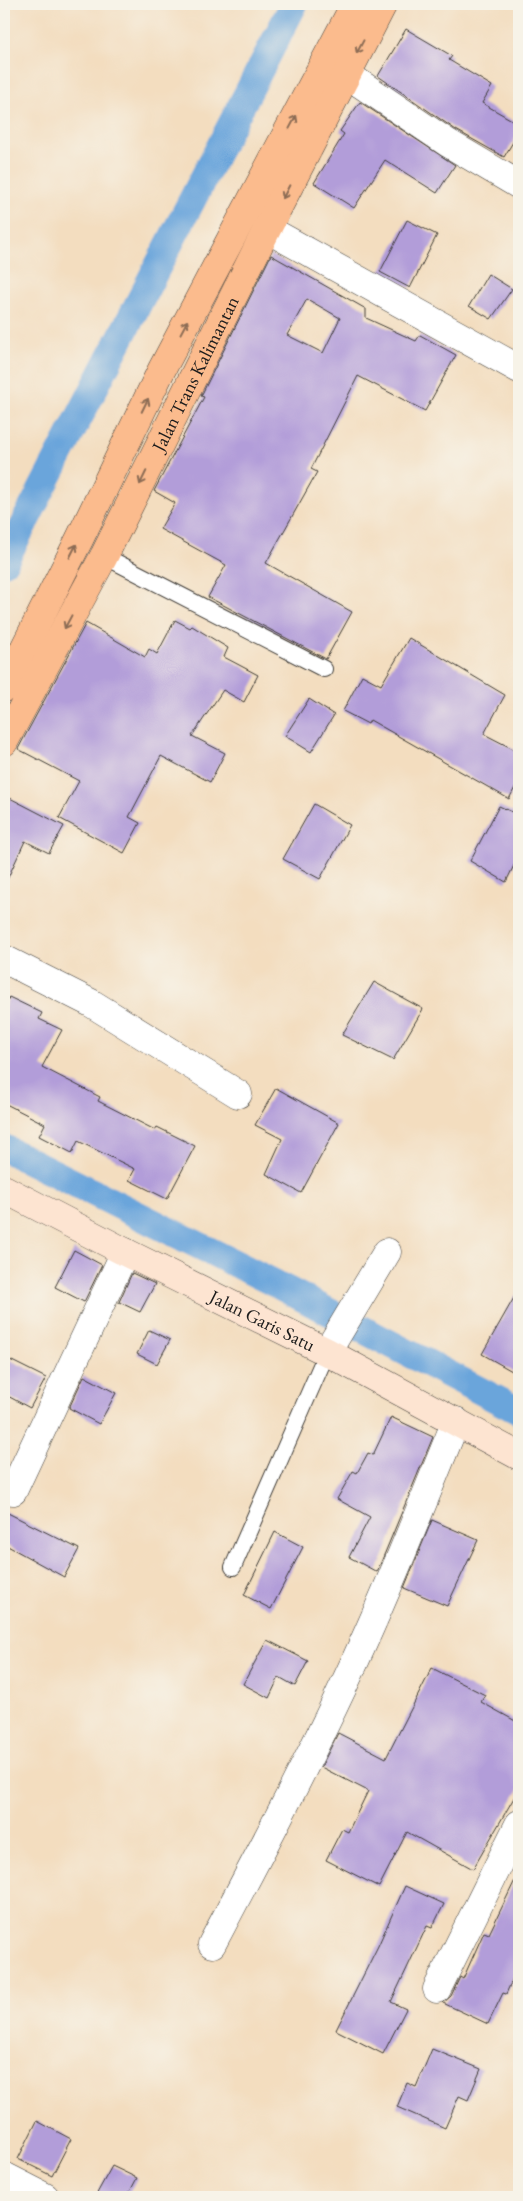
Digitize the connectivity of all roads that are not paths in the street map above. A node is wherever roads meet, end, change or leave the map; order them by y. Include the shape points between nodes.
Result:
1 (355, 4) edge
2 (383, 4) edge
3 (346, 74) junction
4 (519, 184) edge
5 (267, 229) junction
6 (519, 369) edge
7 (161, 370) junction
8 (189, 386) junction
9 (104, 556) junction
10 (324, 669) dead end
11 (4, 688) edge
12 (4, 742) edge
13 (4, 959) edge
14 (238, 1094) dead end
15 (4, 1189) edge
16 (125, 1252) junction
17 (388, 1252) dead end
18 (332, 1343) junction
19 (456, 1421) junction
20 (519, 1456) edge
21 (13, 1491) dead end
22 (233, 1567) dead end
23 (519, 1824) edge
24 (212, 1944) dead end
25 (437, 1989) dead end
26 (4, 2176) edge
27 (45, 2197) edge

7 -> 1 highway, Jalan Trans Kalimantan
2 -> 3 highway, Jalan Trans Kalimantan
3 - 4 street via 448,143
3 -> 5 highway, Jalan Trans Kalimantan
5 - 6 street
5 - 8 highway, Jalan Trans Kalimantan
7 - 8 highway
11 -> 7 highway, Jalan Trans Kalimantan
8 -> 9 highway, Jalan Trans Kalimantan
9 - 10 lane
9 -> 12 highway, Jalan Trans Kalimantan
13 - 14 street via 91,1003
15 - 16 street, Jalan Garis Satu
16 - 18 street, Jalan Garis Satu
16 - 21 street
17 - 18 street
18 - 19 street, Jalan Garis Satu
18 - 22 lane
19 - 20 street, Jalan Garis Satu
19 - 24 street via 342,1688
23 - 25 street
26 - 27 street

